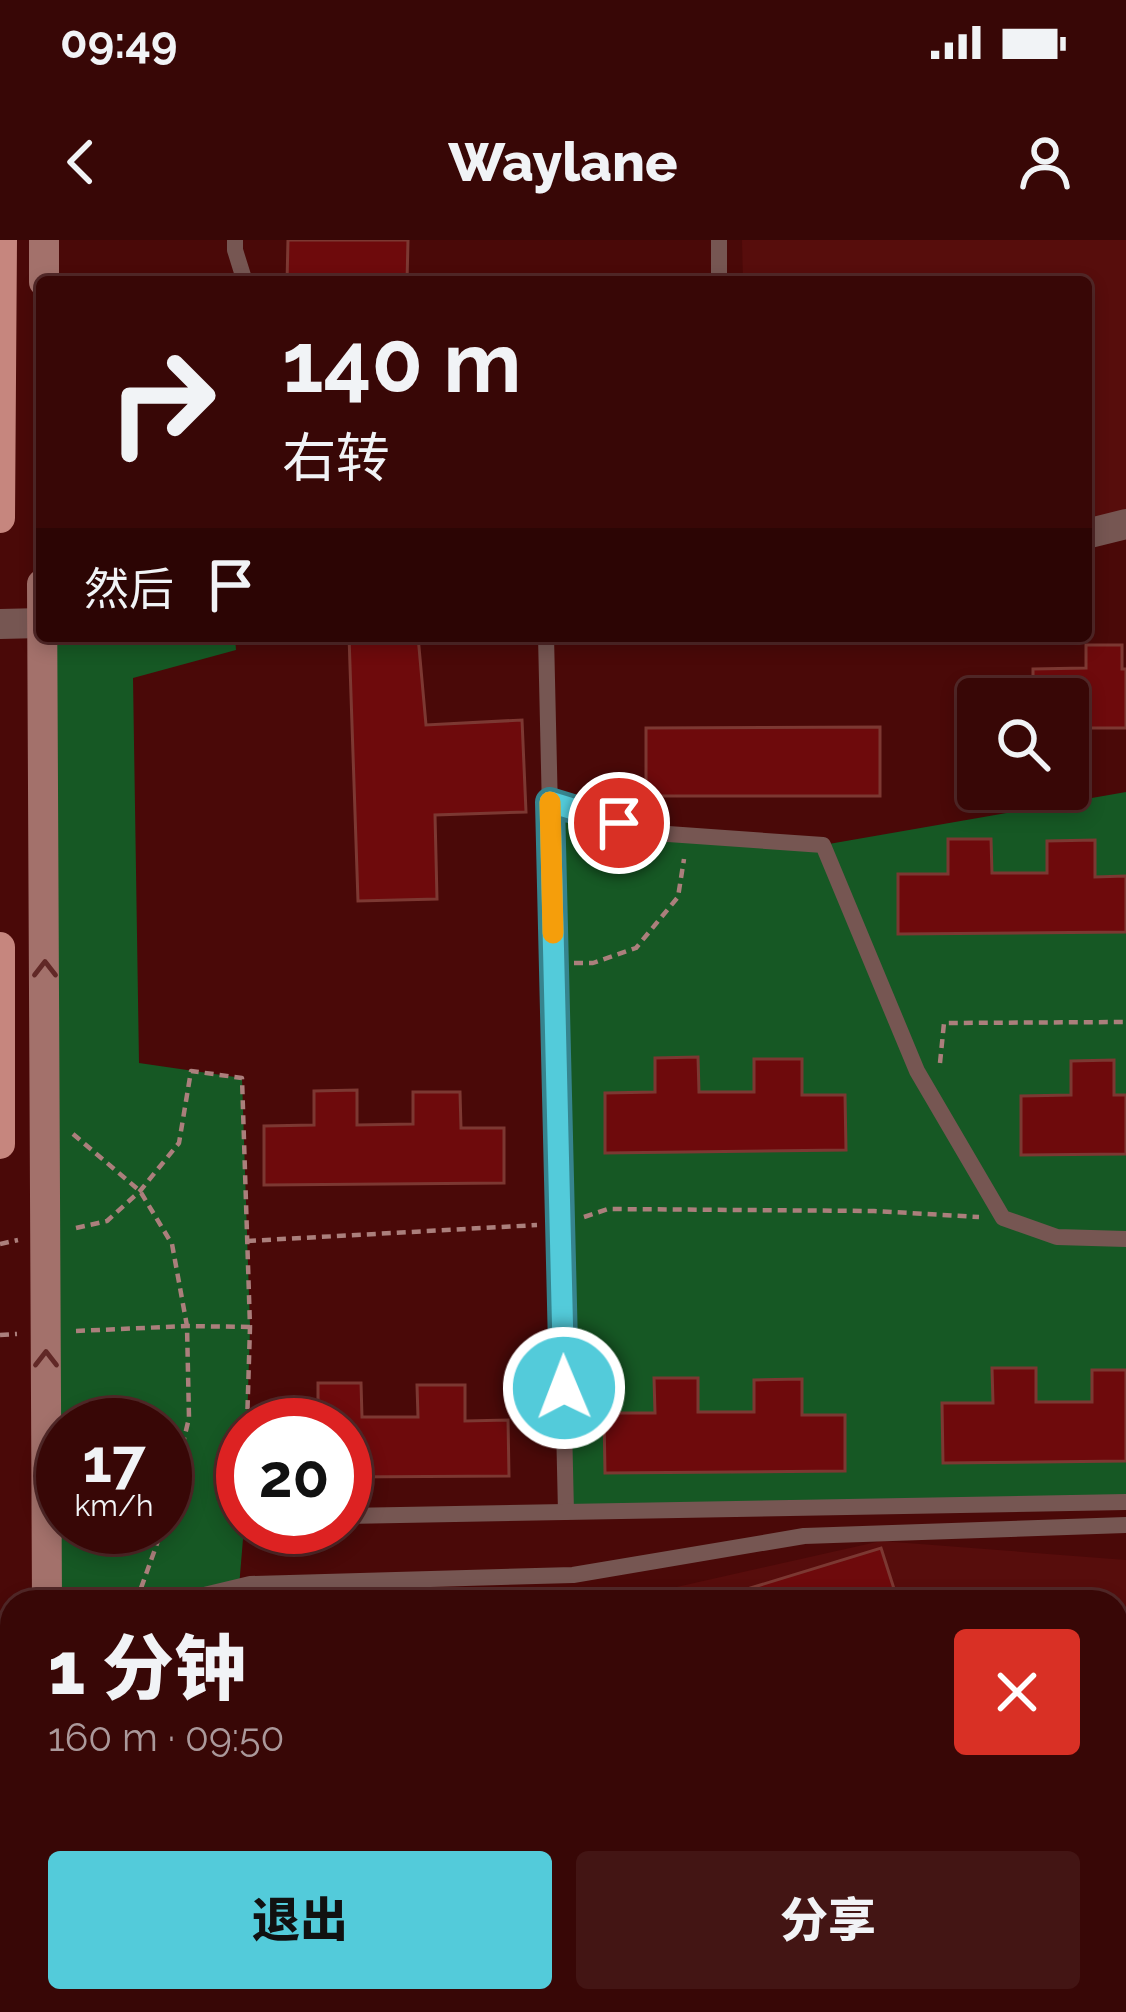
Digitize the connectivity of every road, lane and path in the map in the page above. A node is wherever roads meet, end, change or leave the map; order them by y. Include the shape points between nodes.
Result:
1 (2, 240) edge
2 (44, 240) edge
3 (235, 240) edge
4 (719, 240) edge
5 (44, 276) edge
6 (243, 276) edge
7 (719, 276) edge
8 (0, 518) edge
9 (1126, 524) edge
10 (1092, 532) edge
11 (36, 623) edge
12 (0, 624) edge
13 (42, 642) edge
14 (546, 642) edge
15 (550, 802) junction
16 (687, 836) junction
17 (0, 947) edge
18 (554, 963) junction
19 (1126, 1022) edge
20 (936, 1104) junction
21 (46, 1111) junction
22 (0, 1144) edge
23 (140, 1191) junction
24 (1003, 1218) junction
25 (561, 1223) junction
26 (45, 1234) junction
27 (1126, 1239) edge
28 (247, 1241) junction
29 (0, 1244) edge
30 (187, 1326) junction
31 (250, 1327) junction
32 (46, 1333) junction
33 (0, 1335) edge
34 (189, 1398) edge
35 (248, 1398) edge
36 (1126, 1502) edge
37 (566, 1512) junction
38 (372, 1516) edge
39 (1126, 1525) edge
40 (153, 1554) edge
41 (47, 1590) edge
42 (140, 1590) edge
43 (225, 1590) edge

1 - 8 main road
2 - 5 street
3 - 6 lane
4 - 7 lane
9 - 10 street
11 - 12 street
21 -> 13 street
14 - 15 lane
15 - 16 lane
15 - 18 lane
16 - 18 path via 678,897 636,948 593,963
16 - 20 lane via 823,845
17 - 22 main road
18 - 25 lane
19 - 20 path via 944,1023
20 - 24 lane
21 - 23 path
21 - 26 street
23 - 26 path via 107,1221
23 - 28 path via 178,1143 191,1071 242,1078
23 - 30 path via 172,1244
24 - 25 path via 608,1209
24 - 27 lane via 1057,1237
25 - 28 path
25 - 37 lane
26 - 29 path
26 - 32 street
28 - 31 path
30 - 31 path
30 - 32 path
30 - 34 path
31 - 35 path
32 - 33 path
41 -> 32 street
36 - 37 lane
37 - 38 lane
39 - 43 lane via 804,1535 573,1575
40 - 42 path

